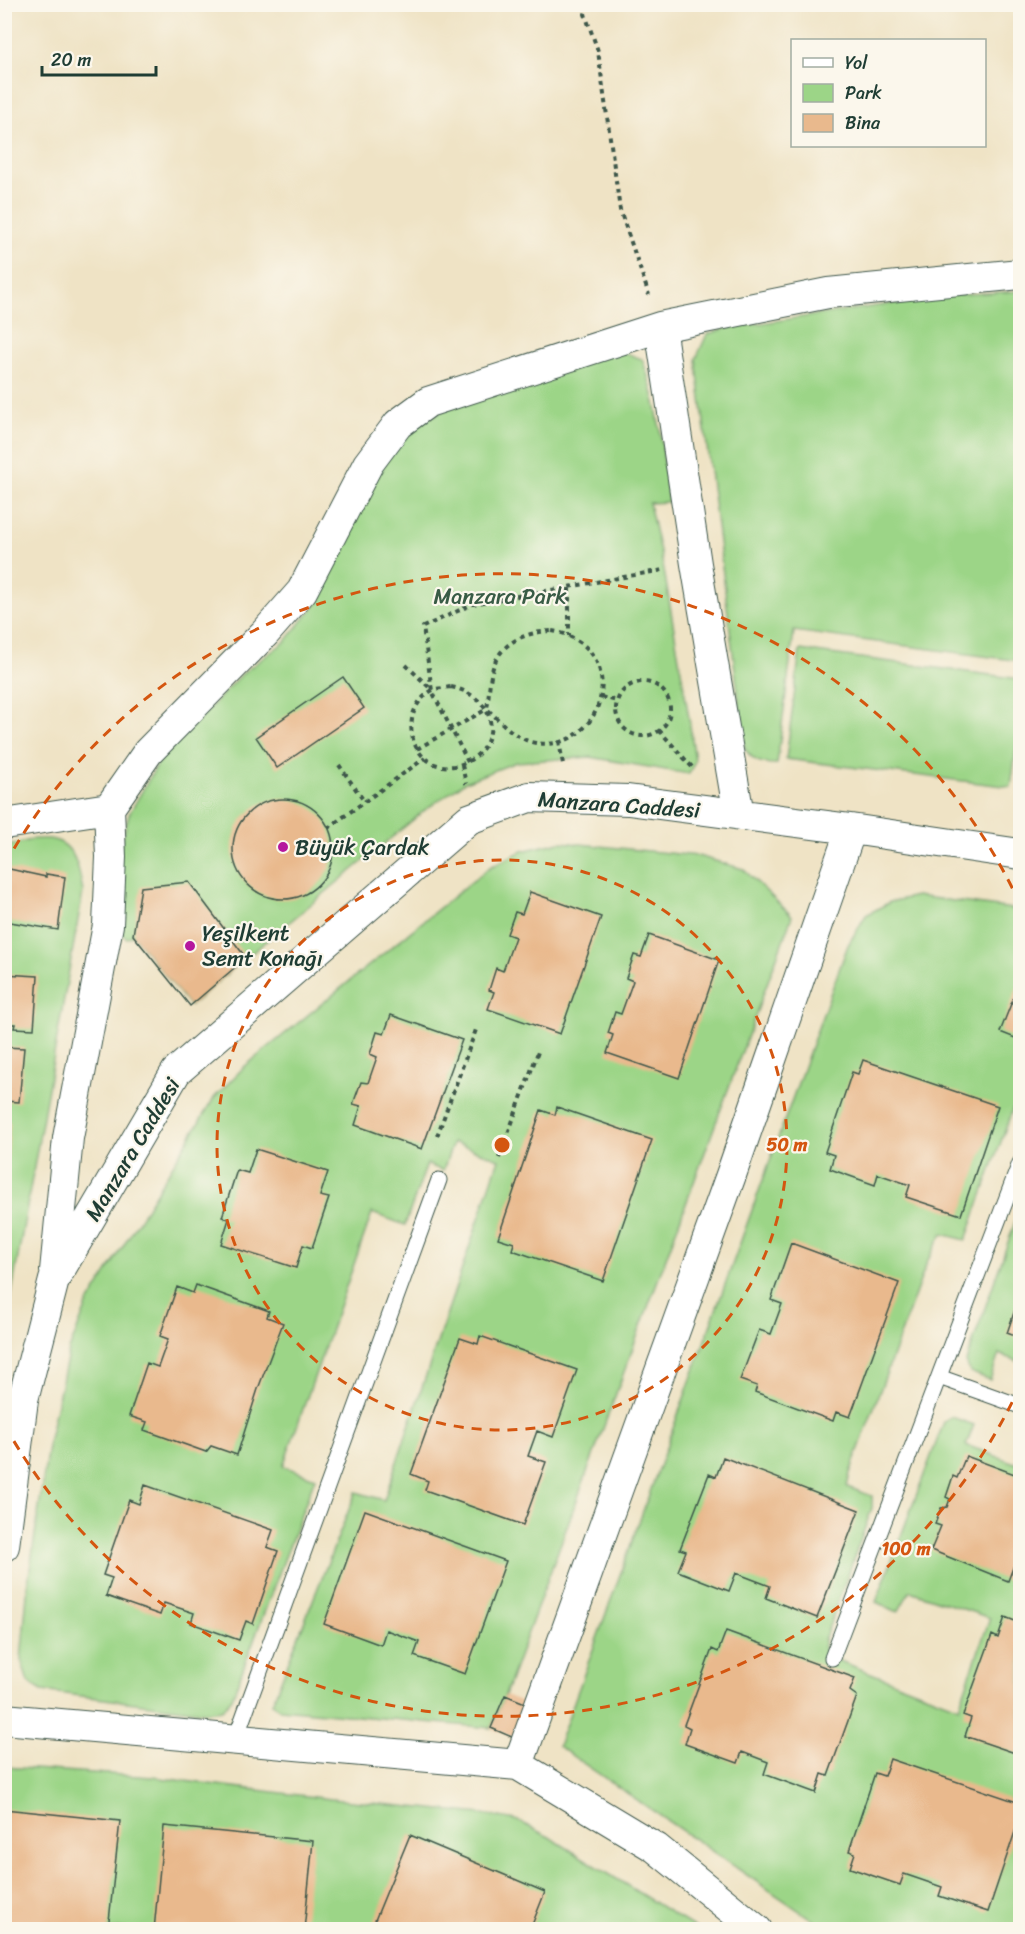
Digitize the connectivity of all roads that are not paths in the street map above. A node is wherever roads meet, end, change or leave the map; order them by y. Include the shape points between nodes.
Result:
1 (1020, 274) edge
2 (660, 327) junction
3 (109, 808) junction
4 (739, 814) junction
5 (4, 824) edge
6 (851, 829) junction
7 (1020, 854) edge
8 (1020, 1163) edge
9 (439, 1180) dead end
10 (54, 1280) junction
11 (939, 1377) junction
12 (1020, 1406) edge
13 (4, 1546) edge
14 (832, 1658) dead end
15 (4, 1719) edge
16 (235, 1740) junction
17 (518, 1765) junction
18 (757, 1929) edge

1 - 2 street via 828,293
2 - 3 street via 428,402 398,424 368,464 302,591 148,752
2 - 4 street
3 - 5 street
3 - 10 street via 108,925 68,1138
4 - 6 street, Manzara Caddesi
4 - 10 street, Manzara Caddesi via 628,800 529,797 469,819 176,1072
6 - 7 street, Manzara Caddesi
6 - 17 street
8 - 11 lane
9 - 16 lane
10 - 13 street, Manzara Caddesi via 23,1400
11 - 12 lane
11 - 14 lane
15 - 16 street
16 - 17 street
17 - 18 street via 656,1848

